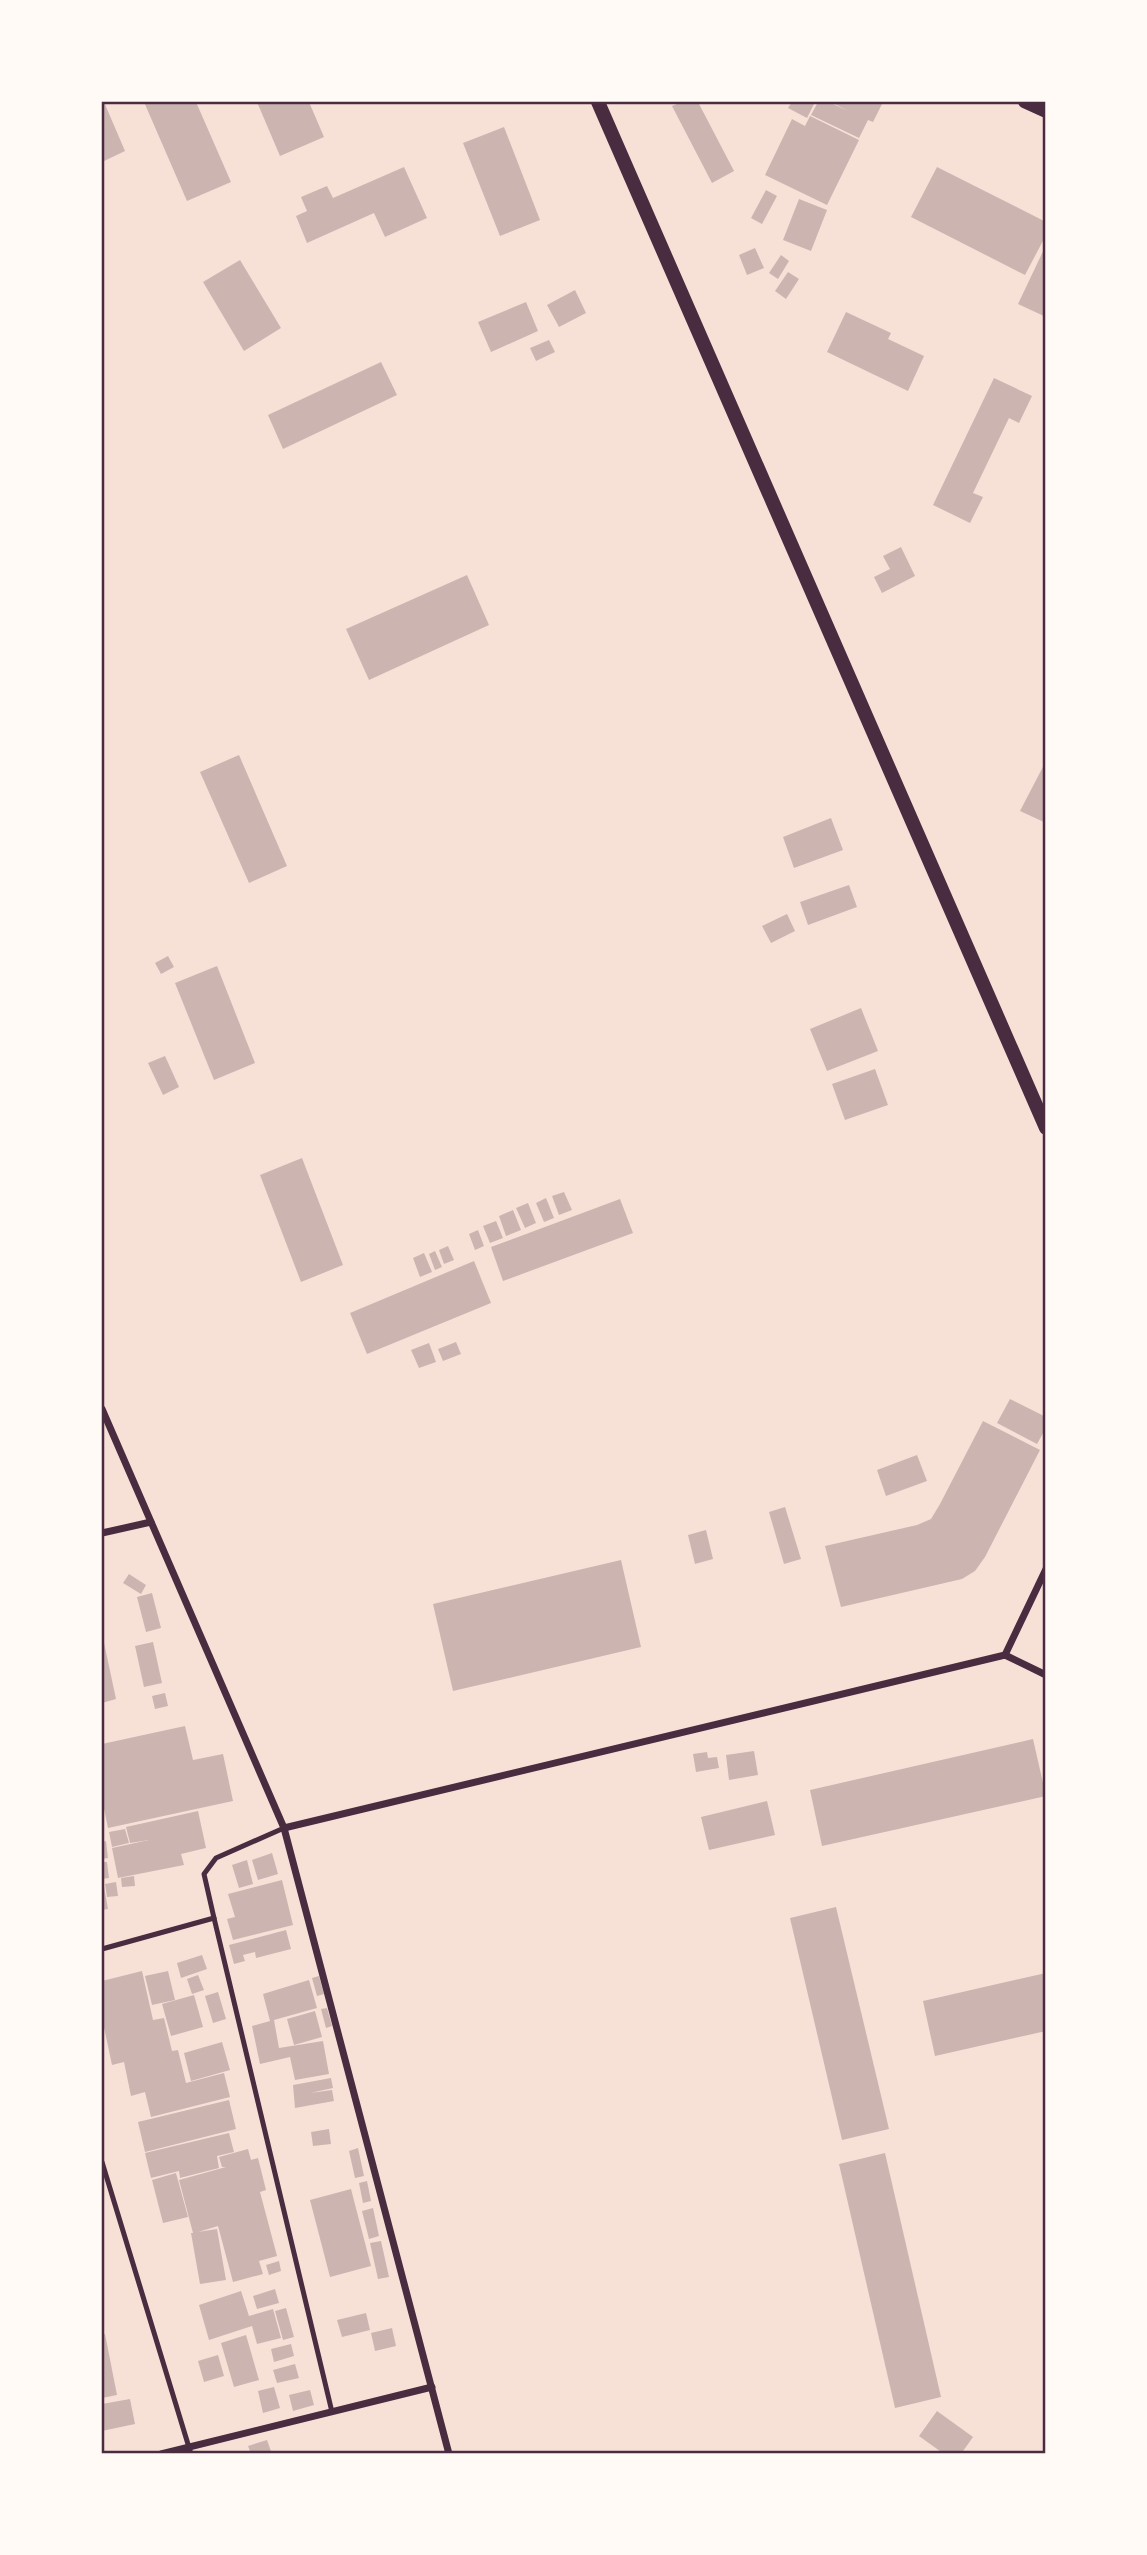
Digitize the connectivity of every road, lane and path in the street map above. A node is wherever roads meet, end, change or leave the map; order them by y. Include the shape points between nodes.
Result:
1 (598, 102) edge
2 (1024, 102) edge
3 (1045, 112) edge
4 (1045, 1128) edge
5 (102, 1409) edge
6 (152, 1522) junction
7 (102, 1533) edge
8 (1045, 1569) edge
9 (1005, 1655) junction
10 (1045, 1675) edge
11 (284, 1828) junction
12 (214, 1918) junction
13 (102, 1949) edge
14 (102, 2162) edge
15 (432, 2387) junction
16 (332, 2413) junction
17 (190, 2450) edge
18 (161, 2454) edge
19 (449, 2454) edge

1 - 4 main road
2 - 3 street
5 - 6 street
6 - 7 street
6 - 11 street
8 - 9 street
9 - 10 street
9 - 11 street
11 - 12 lane via 216,1858 204,1874
11 - 15 street
12 - 13 lane
12 - 16 lane
14 - 17 lane
15 - 16 street
15 - 19 street
16 - 17 street
17 - 18 street

